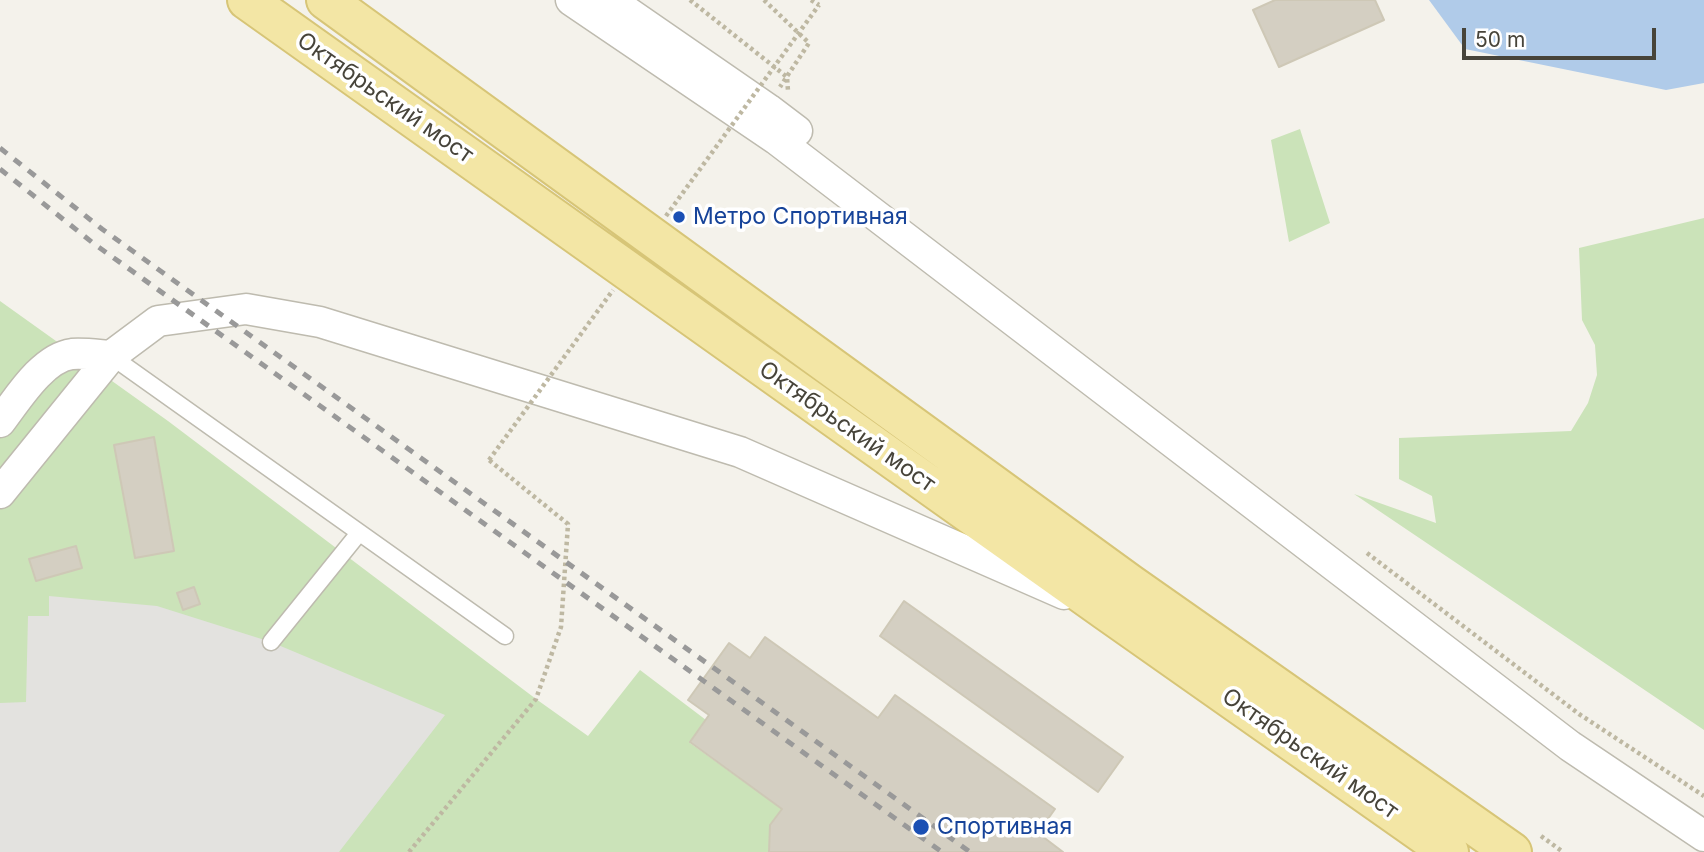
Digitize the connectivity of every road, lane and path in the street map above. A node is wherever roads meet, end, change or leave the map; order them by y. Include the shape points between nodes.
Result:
1 (247, 0) edge
2 (326, 0) edge
3 (571, 0) edge
4 (610, 0) edge
5 (690, 0) edge
6 (764, 0) edge
7 (811, 0) edge
8 (787, 76) junction
9 (778, 105) junction
10 (666, 216) dead end
11 (613, 290) dead end
12 (111, 355) junction
13 (0, 422) edge
14 (0, 493) edge
15 (359, 533) junction
16 (1357, 545) dead end
17 (1112, 615) junction
18 (505, 636) dead end
19 (271, 642) dead end
20 (1704, 796) edge
21 (1704, 812) edge
22 (1704, 836) edge
23 (409, 852) edge
24 (1449, 852) edge
25 (1512, 852) edge

1 - 17 main road, Октябрьский мост
2 - 25 main road, Октябрьский мост via 1130,584
3 - 22 street via 776,139 1570,746
4 - 9 street
5 - 8 path
6 - 8 path via 809,43
7 - 10 path, bridge via 819,5
8 - 9 path
8 - 9 path via 776,92
9 - 21 street via 1583,733
11 - 23 path, bridge via 489,460 568,524 561,626 536,699
12 - 13 street via 70,354 46,366
12 - 14 street
12 - 15 lane
12 - 17 street via 158,321 246,309 320,322 740,452
15 - 18 lane
15 - 19 lane
16 - 20 path via 1579,714
17 - 24 main road, Октябрьский мост

